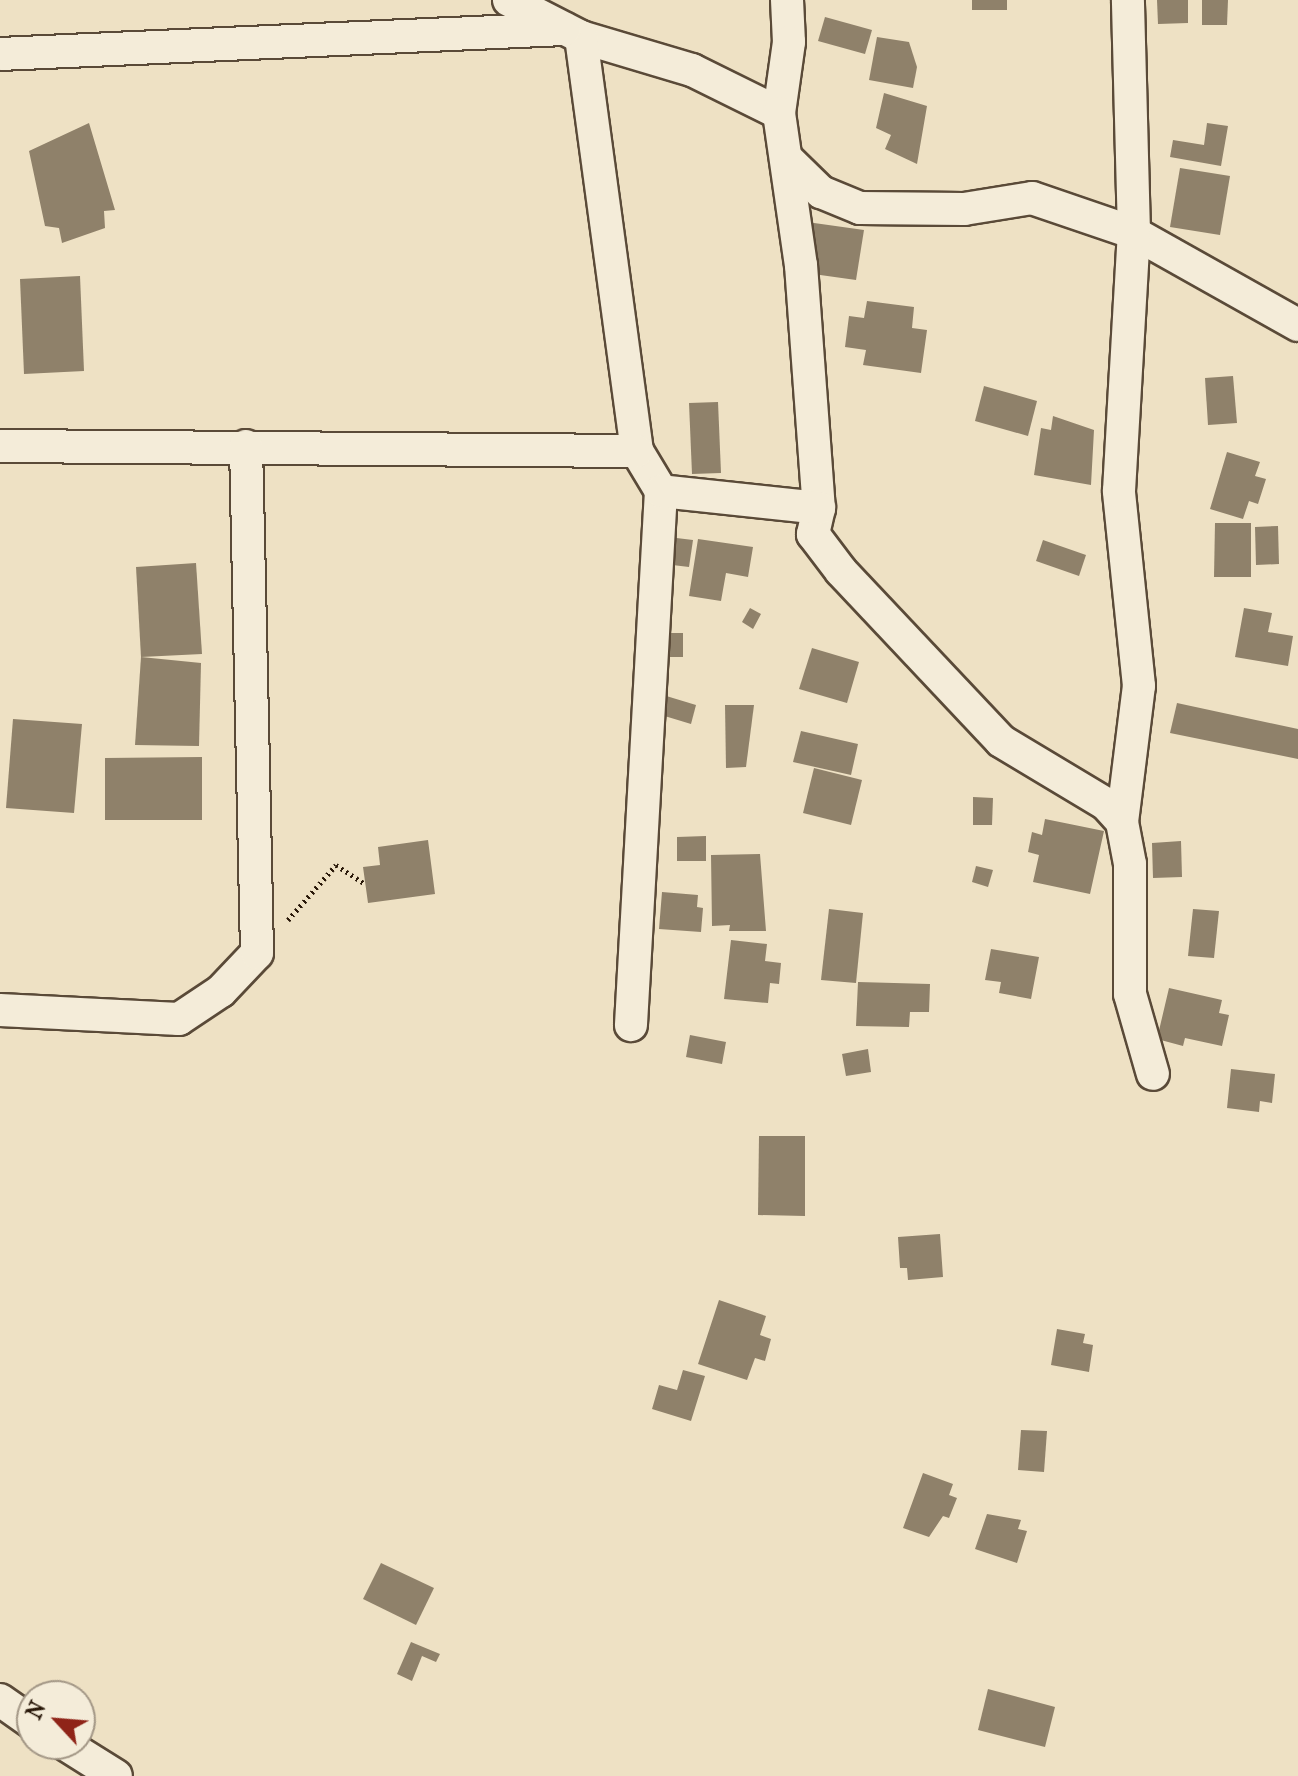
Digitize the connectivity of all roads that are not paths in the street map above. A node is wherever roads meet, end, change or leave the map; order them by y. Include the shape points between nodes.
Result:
1 (509, 0) edge
2 (787, 0) edge
3 (1128, 0) edge
4 (572, 33) junction
5 (0, 54) edge
6 (779, 113) junction
7 (786, 158) junction
8 (1134, 233) junction
9 (1298, 325) edge
10 (0, 446) edge
11 (246, 446) junction
12 (637, 451) junction
13 (661, 491) junction
14 (819, 508) junction
15 (1122, 822) junction
16 (0, 1010) edge
17 (631, 1025) dead end
18 (1153, 1074) dead end
19 (90, 1760) edge
20 (116, 1776) edge

1 - 4 street
2 - 6 street via 789,42
3 - 8 street
4 - 5 street
4 - 6 street via 692,70
4 - 12 street
6 - 7 street
7 - 8 street via 821,192 860,208 964,209 1032,198
7 - 14 street via 801,265
8 - 9 street
8 - 15 street via 1119,491 1139,686
10 - 11 street
11 - 12 street
11 - 16 street via 257,953 221,991 179,1019
12 - 13 street
13 - 14 street
13 - 17 street
14 - 15 street via 813,534 841,571 1001,741 1106,804
15 - 18 street via 1130,864 1130,994
19 - 20 street

